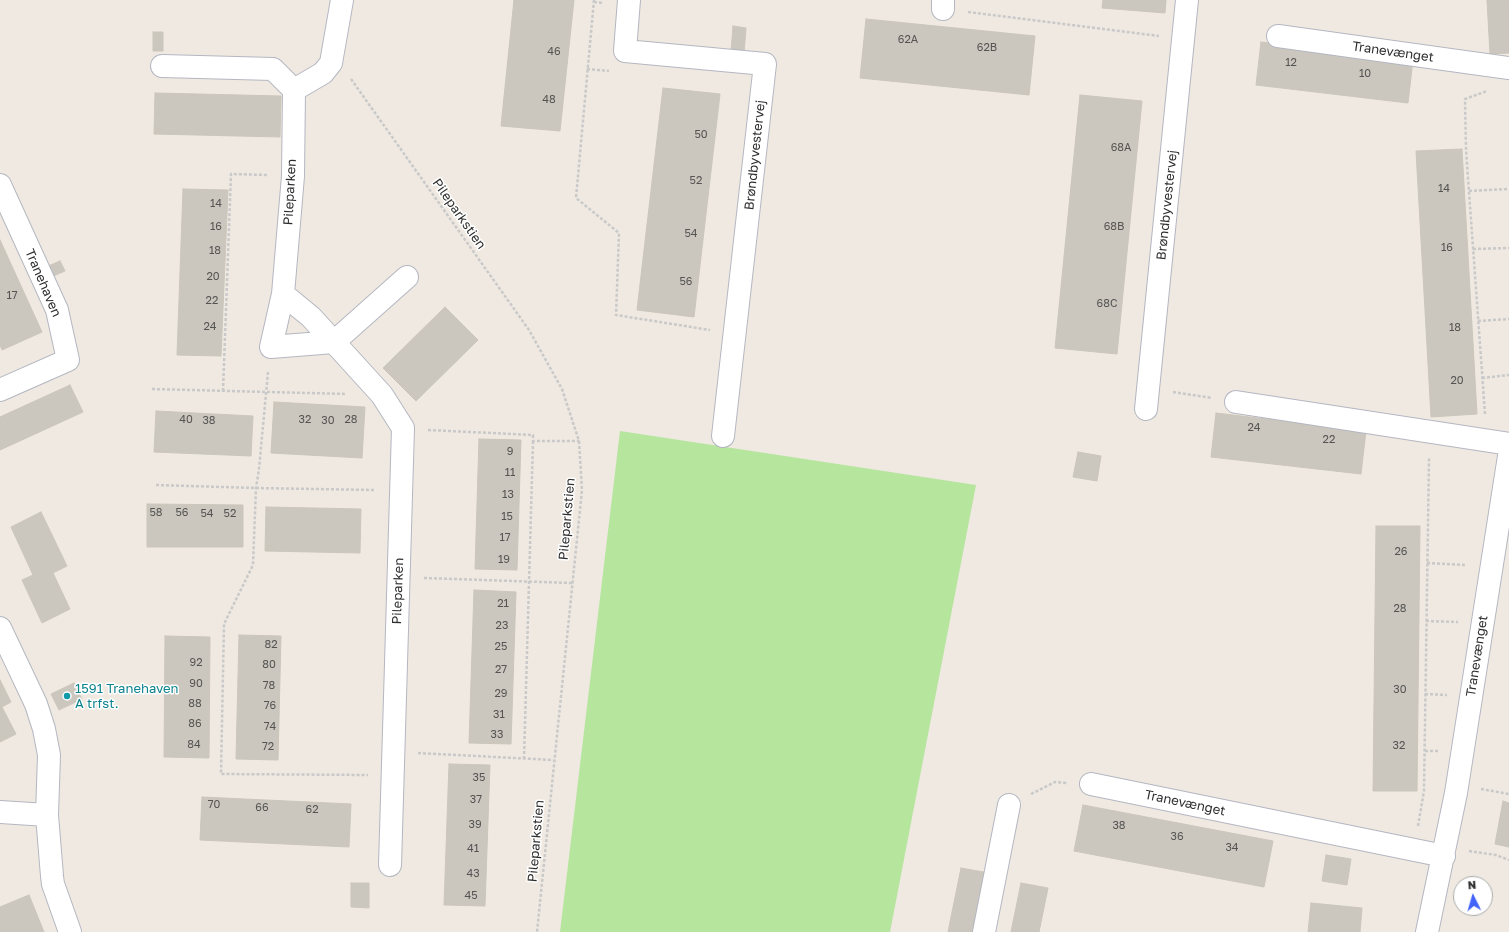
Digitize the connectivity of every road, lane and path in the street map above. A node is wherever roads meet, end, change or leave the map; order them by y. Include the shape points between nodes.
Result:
1 (342, 0) edge
2 (594, 0) edge
3 (629, 0) edge
4 (1187, 0) edge
5 (943, 4) edge
6 (1278, 36) dead end
7 (1184, 37) junction
8 (331, 62) junction
9 (162, 66) dead end
10 (1505, 68) edge
11 (294, 90) junction
12 (293, 176) junction
13 (0, 185) edge
14 (1509, 189) edge
15 (1469, 191) junction
16 (1509, 248) edge
17 (1473, 250) junction
18 (407, 277) dead end
19 (283, 294) junction
20 (1509, 319) edge
21 (1478, 321) junction
22 (735, 334) junction
23 (334, 342) junction
24 (271, 347) junction
25 (1509, 375) edge
26 (1482, 378) junction
27 (1149, 388) junction
28 (152, 389) dead end
29 (0, 390) edge
30 (223, 391) junction
31 (265, 393) junction
32 (382, 395) junction
33 (1236, 402) joint
34 (1146, 409) dead end
35 (403, 428) junction
36 (1429, 432) junction
37 (723, 436) dead end
38 (533, 441) junction
39 (579, 441) junction
40 (1487, 441) junction
41 (1509, 444) edge
42 (1509, 456) edge
43 (156, 485) dead end
44 (256, 488) junction
45 (401, 490) junction
46 (1427, 564) junction
47 (1492, 565) junction
48 (398, 578) junction
49 (530, 581) junction
50 (572, 583) junction
51 (1426, 621) junction
52 (1483, 623) junction
53 (0, 628) edge
54 (393, 752) junction
55 (524, 759) junction
56 (553, 760) junction
57 (393, 775) junction
58 (1091, 784) joint
59 (1009, 805) joint
60 (0, 812) edge
61 (47, 815) junction
62 (1413, 850) junction
63 (1444, 852) junction
64 (1509, 860) edge
65 (390, 865) dead end
66 (70, 932) edge
67 (537, 932) edge
68 (984, 932) edge
69 (1427, 932) edge

1 - 8 street
2 - 22 path via 576,198 619,233 616,315
3 - 22 street, Brøndbyvestervej via 625,51 765,64
4 - 7 street, Brøndbyvestervej
5 - 7 path via 1167,37
6 - 10 street, Tranevænget
7 - 27 street, Brøndbyvestervej
8 - 11 street via 323,74
8 - 39 path, Pileparkstien via 352,80 528,330 562,389
9 - 11 street via 273,70
10 - 15 path via 1498,87 1465,99
11 - 12 street, Pileparken
12 - 19 street, Pileparken
12 - 30 path via 231,174
13 - 29 street, Tranehaven via 57,310 68,360
14 - 15 path
15 - 17 path
16 - 17 path
17 - 21 path
18 - 23 street
19 - 23 street via 311,317
19 - 24 street, Pileparken
20 - 21 path
21 - 26 path
22 - 37 street, Brøndbyvestervej
23 - 24 street
23 - 32 street
24 - 31 path
25 - 26 path
26 - 40 path
27 - 33 path
27 - 34 street, Brøndbyvestervej
28 - 30 path
30 - 31 path
31 - 32 path
31 - 44 path
32 - 35 street
33 - 36 street
35 - 38 path via 534,435
35 - 45 street, Pileparken
36 - 40 street
36 - 46 path
38 - 39 path
38 - 49 path
39 - 50 path, Pileparkstien via 582,490
40 - 41 street
42 - 47 street, Tranevænget
43 - 44 path
44 - 45 path
44 - 57 path via 253,565 224,624 221,774
45 - 48 street, Pileparken
46 - 47 path
46 - 51 path
47 - 52 street, Tranevænget
48 - 49 path
48 - 54 street, Pileparken
49 - 50 path
49 - 55 path
50 - 56 path, Pileparkstien
51 - 52 path
51 - 62 path via 1424,791
52 - 63 street, Tranevænget
53 - 61 street via 36,704 44,729 49,754
54 - 55 path
54 - 57 street, Pileparken
55 - 56 path
56 - 67 path, Pileparkstien
57 - 65 street, Pileparken
58 - 59 path via 1055,782
58 - 62 street, Tranevænget
59 - 68 street
60 - 61 street
61 - 66 street via 53,884
62 - 63 street, Tranevænget
63 - 64 path via 1496,854
63 - 69 street, Tranevænget

